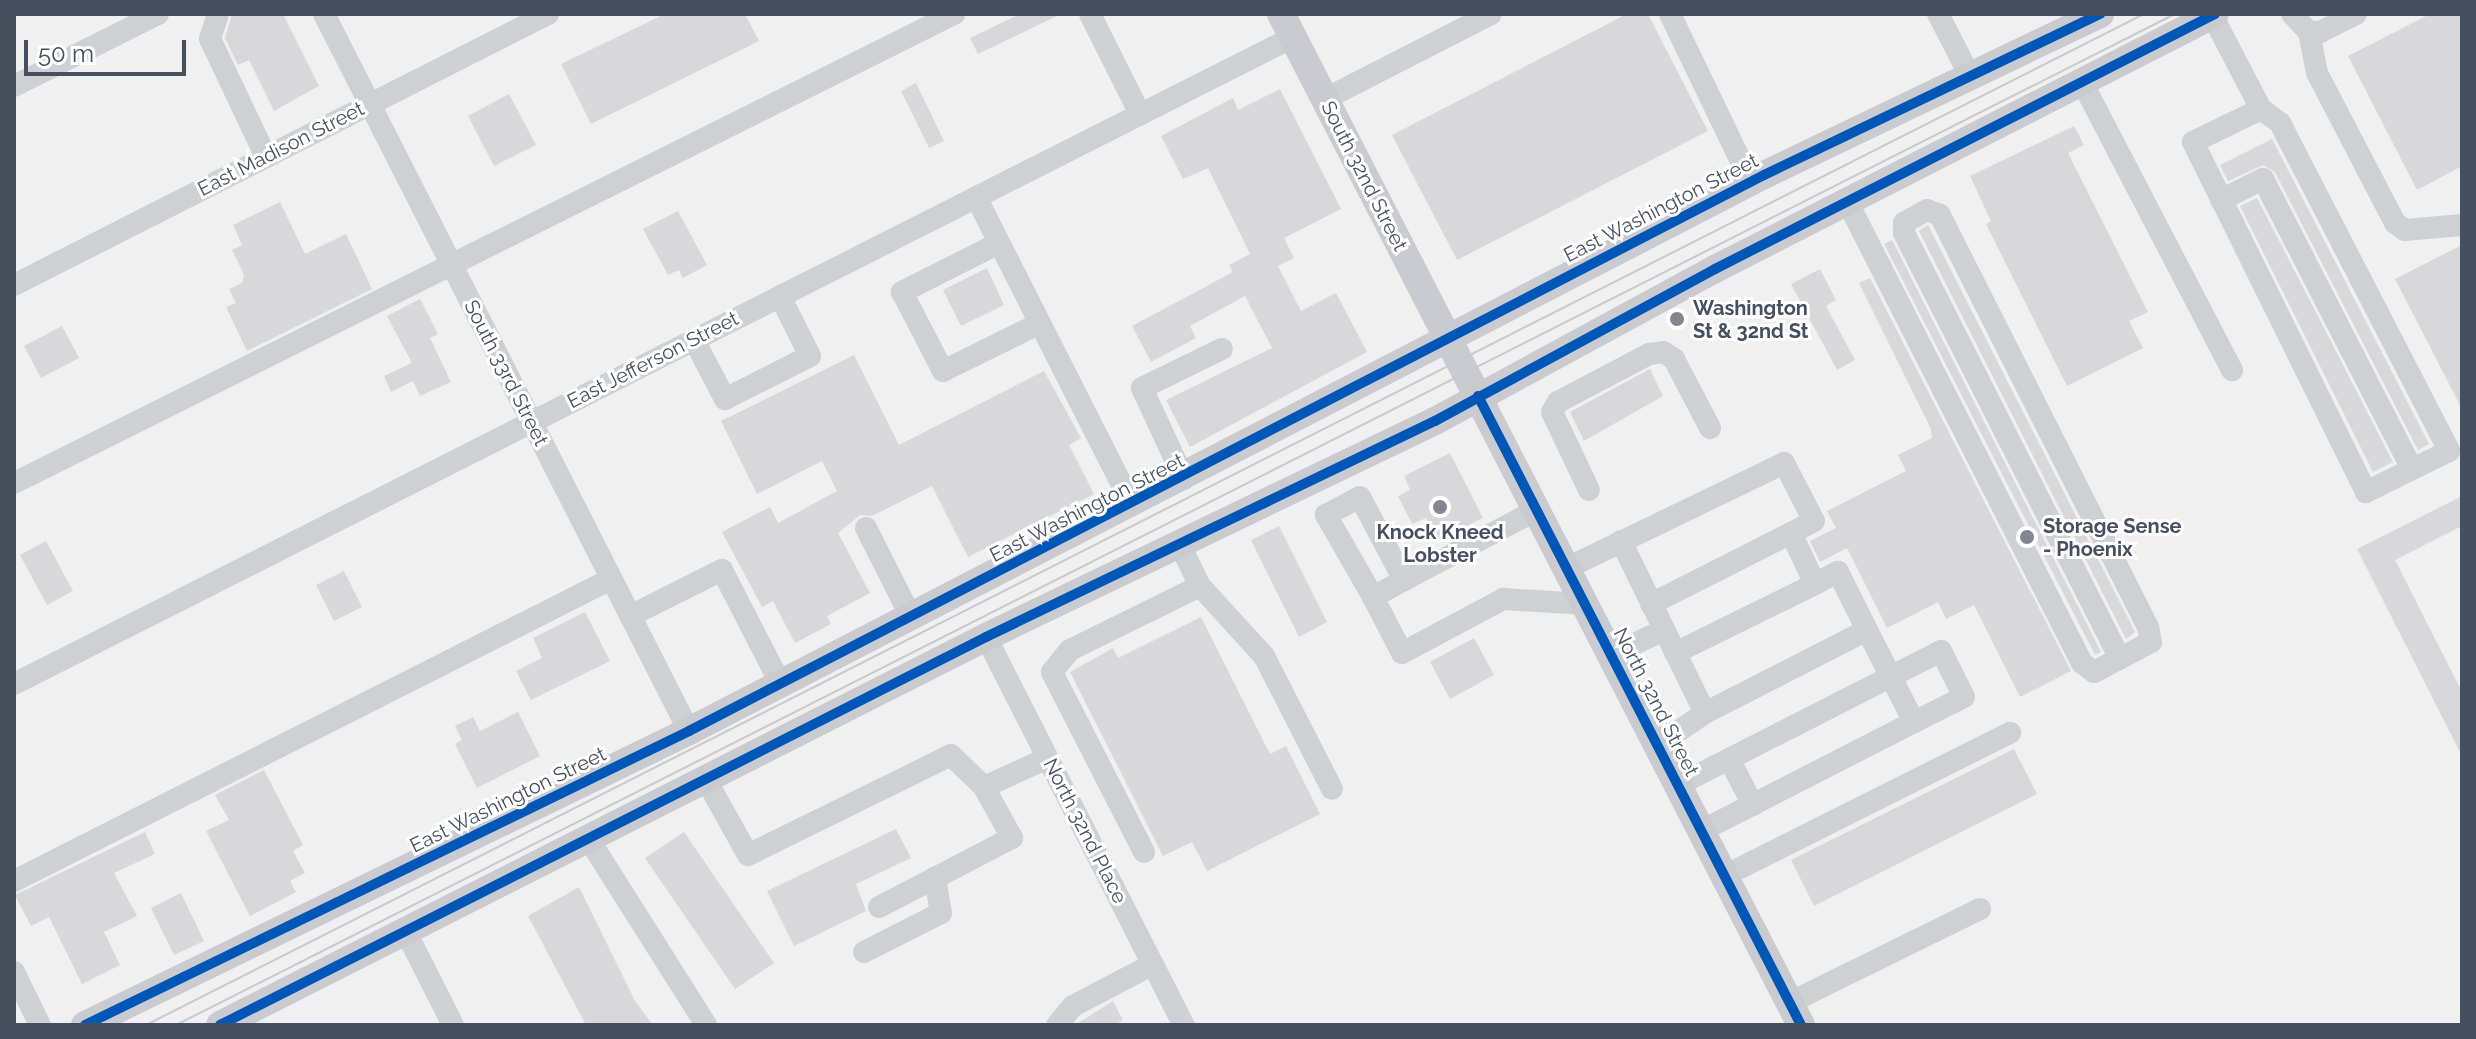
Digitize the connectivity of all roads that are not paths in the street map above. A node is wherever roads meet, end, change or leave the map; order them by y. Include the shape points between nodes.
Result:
1 (158, 14) edge
2 (218, 14) edge
3 (324, 14) edge
4 (548, 14) edge
5 (954, 14) edge
6 (1090, 14) edge
7 (1491, 14) edge
8 (1670, 14) edge
9 (1938, 14) edge
10 (2100, 14) edge
11 (2292, 14) edge
12 (2356, 14) edge
13 (2214, 15) edge
14 (1287, 25) edge
15 (2309, 32) junction
16 (1971, 78) junction
17 (2082, 82) junction
18 (14, 86) edge
19 (1325, 99) junction
20 (370, 104) junction
21 (2261, 109) junction
22 (1140, 114) junction
23 (266, 157) junction
24 (1751, 182) junction
25 (976, 197) junction
26 (2221, 200) junction
27 (1847, 201) junction
28 (2462, 225) edge
29 (999, 243) junction
30 (450, 263) junction
31 (14, 285) edge
32 (780, 296) junction
33 (1040, 323) junction
34 (1448, 339) junction
35 (694, 340) junction
36 (1222, 349) dead end
37 (2232, 370) dead end
38 (1478, 396) junction
39 (530, 422) junction
40 (1710, 428) dead end
41 (2412, 469) junction
42 (1184, 479) junction
43 (14, 483) edge
44 (1589, 490) dead end
45 (1132, 505) junction
46 (1537, 510) junction
47 (866, 528) dead end
48 (1791, 533) junction
49 (1621, 541) junction
50 (1181, 547) junction
51 (1567, 568) junction
52 (611, 579) junction
53 (1404, 580) junction
54 (1815, 584) junction
55 (1200, 586) junction
56 (1373, 597) junction
57 (1585, 604) junction
58 (1651, 604) junction
59 (630, 616) junction
60 (911, 617) junction
61 (1664, 630) junction
62 (1867, 630) junction
63 (986, 637) junction
64 (1675, 653) junction
65 (1611, 655) junction
66 (2120, 658) junction
67 (1891, 676) junction
68 (14, 684) edge
69 (781, 685) junction
70 (1705, 713) junction
71 (1914, 722) junction
72 (689, 731) junction
73 (2010, 733) dead end
74 (1658, 745) junction
75 (1048, 758) junction
76 (1729, 759) junction
77 (705, 778) junction
78 (1678, 785) junction
79 (984, 787) junction
80 (1332, 789) dead end
81 (1753, 805) junction
82 (1701, 831) junction
83 (588, 838) junction
84 (1144, 852) dead end
85 (1724, 876) junction
86 (935, 878) junction
87 (14, 881) edge
88 (879, 907) dead end
89 (1980, 909) dead end
90 (405, 930) junction
91 (864, 952) dead end
92 (1153, 964) junction
93 (14, 972) edge
94 (1795, 1014) edge
95 (40, 1025) edge
96 (85, 1025) edge
97 (220, 1025) edge
98 (453, 1025) edge
99 (706, 1025) edge
100 (1057, 1025) edge
101 (1184, 1025) edge

1 - 18 street
2 - 23 street via 210,39
3 - 20 street, South 33rd Street
4 - 20 street, East Madison Street
5 - 30 street
6 - 22 street
7 - 19 street
8 - 24 street
9 - 16 street
10 - 16 main road, East Washington Street
11 - 15 street
12 - 15 street
13 - 17 main road
13 - 21 street
14 - 19 main road, South 32nd Street
14 - 22 street, East Jefferson Street
15 - 28 street via 2317,73 2395,223 2405,230
16 - 24 main road, East Washington Street
17 - 27 main road
17 - 37 street
19 - 34 main road, South 32nd Street
20 - 23 street, East Madison Street
20 - 30 street, South 33rd Street
21 - 26 street via 2193,142
21 - 41 street via 2280,123 2449,451
22 - 25 street, East Jefferson Street
23 - 31 street, East Madison Street
24 - 34 main road, East Washington Street
25 - 29 street
25 - 32 street, East Jefferson Street
26 - 41 street via 2263,179
26 - 41 street via 2366,492
27 - 38 main road
27 - 66 street via 2082,663 2094,672
29 - 33 street
29 - 33 street via 902,292 943,371
30 - 39 street, South 33rd Street
30 - 43 street
32 - 35 street, East Jefferson Street
32 - 35 street via 810,356 725,399
33 - 45 street
34 - 38 main road, North 32nd Street
34 - 42 main road, East Washington Street
35 - 39 street, East Jefferson Street
36 - 42 street via 1142,388
38 - 46 main road, North 32nd Street
38 - 50 main road
39 - 52 street, South 33rd Street
39 - 68 street, East Jefferson Street
40 - 44 street via 1674,359 1663,352 1649,354 1558,402 1552,412
42 - 45 main road, East Washington Street
45 - 60 main road, East Washington Street
46 - 51 main road, North 32nd Street
46 - 53 street
47 - 60 street
48 - 49 street via 1814,521 1784,463
48 - 54 street
48 - 58 street
49 - 51 street
49 - 58 street
50 - 55 street
50 - 63 main road
51 - 57 main road, North 32nd Street
52 - 59 street, South 33rd Street
52 - 87 street
53 - 56 street
53 - 56 street via 1360,497 1326,515
54 - 62 street via 1838,572
54 - 64 street
55 - 80 street via 1264,656
55 - 84 street via 1070,650 1052,672
56 - 57 street via 1402,653 1503,599
57 - 65 main road, North 32nd Street
58 - 61 street
59 - 69 street via 722,570
59 - 72 street, South 33rd Street
60 - 69 main road, East Washington Street
61 - 64 street
61 - 65 street
62 - 67 street
62 - 70 street
63 - 75 street, North 32nd Place
63 - 77 main road
64 - 70 street
65 - 74 main road, North 32nd Street
66 - 66 street via 2151,642 2148,627 1940,215 1927,210 1904,223 1904,233
67 - 71 street
67 - 71 street via 1941,651 1964,697
67 - 76 street
69 - 72 main road, East Washington Street
70 - 74 street
71 - 81 street
72 - 96 main road, East Washington Street
73 - 85 street
74 - 78 main road, North 32nd Street
75 - 79 street
75 - 92 street, North 32nd Place
76 - 78 street
76 - 81 street
77 - 79 street via 748,855 951,755
77 - 83 main road
78 - 82 main road, North 32nd Street
79 - 86 street via 1012,838
81 - 82 street
82 - 85 main road, North 32nd Street
83 - 90 main road
83 - 99 street
85 - 94 main road, North 32nd Street
86 - 88 street
86 - 91 street via 941,913
89 - 94 street
90 - 97 main road
90 - 98 street
92 - 100 street via 1073,1006
92 - 101 street, North 32nd Place
93 - 95 street

